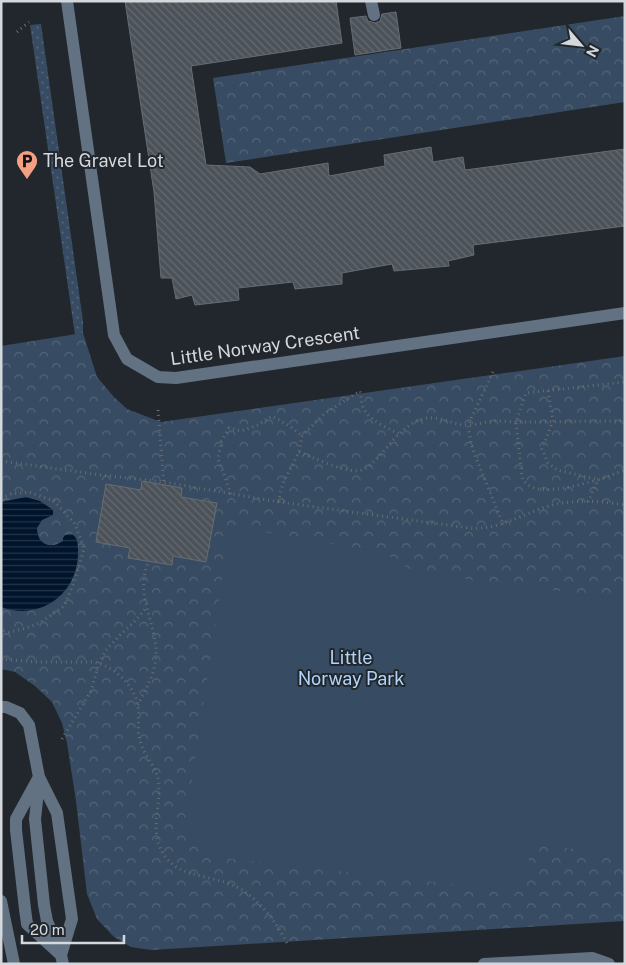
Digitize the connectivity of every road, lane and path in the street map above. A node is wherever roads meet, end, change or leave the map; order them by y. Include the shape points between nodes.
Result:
1 (67, 1) edge
2 (371, 1) edge
3 (374, 15) dead end
4 (29, 22) dead end
5 (17, 32) dead end
6 (625, 313) edge
7 (493, 372) dead end
8 (625, 382) edge
9 (548, 390) junction
10 (158, 410) dead end
11 (552, 421) junction
12 (625, 421) edge
13 (516, 422) junction
14 (468, 425) junction
15 (399, 434) junction
16 (302, 436) junction
17 (299, 452) junction
18 (1, 461) edge
19 (625, 470) edge
20 (598, 480) junction
21 (164, 484) junction
22 (231, 494) junction
23 (1, 498) edge
24 (279, 502) junction
25 (588, 502) junction
26 (625, 505) edge
27 (503, 524) junction
28 (150, 561) dead end
29 (147, 607) junction
30 (1, 630) edge
31 (1, 659) edge
32 (98, 663) junction
33 (138, 705) junction
34 (1, 707) edge
35 (62, 739) dead end
36 (40, 777) junction
37 (1, 901) edge
38 (288, 946) dead end
39 (62, 959) edge
40 (15, 963) edge
41 (484, 964) edge
42 (609, 964) edge

1 - 6 street, Little Norway Crescent via 114,335 127,359 158,377 176,378
2 - 3 street
4 - 5 path
7 - 14 path
8 - 9 path
9 - 11 path
9 - 13 path via 526,392
10 - 21 path
11 - 12 path
11 - 13 path
11 - 20 path via 542,450 548,462 558,470
13 - 14 path
13 - 20 path via 522,477 526,485 550,490
14 - 15 path via 442,419 422,419
14 - 27 path via 476,458
15 - 16 path via 370,416 363,407 360,391 324,414
15 - 17 path via 363,470 347,470
16 - 17 path
16 - 22 path via 272,416 241,430 229,428 221,442 218,459
17 - 24 path via 284,481
18 - 21 path
19 - 20 path
20 - 25 path
21 - 22 path
22 - 24 path
23 - 30 path via 29,492 54,501 75,524 84,549 64,606 27,628 9,632
24 - 27 path via 469,528 482,529
25 - 26 path
25 - 27 path via 569,502 545,508
28 - 29 path via 144,579
29 - 32 path via 106,650
29 - 33 path via 154,633 155,668
31 - 32 path
32 - 33 path via 120,674
32 - 35 path via 91,691
33 - 38 path via 138,736 158,779 155,831 166,858 178,869 233,885 250,896 265,911
34 - 36 street via 20,713 29,725
36 - 39 street via 35,819 44,905
36 - 39 street via 57,813 72,919
36 - 39 street via 16,819 25,909 27,924
37 - 40 street
41 - 42 street via 592,958

